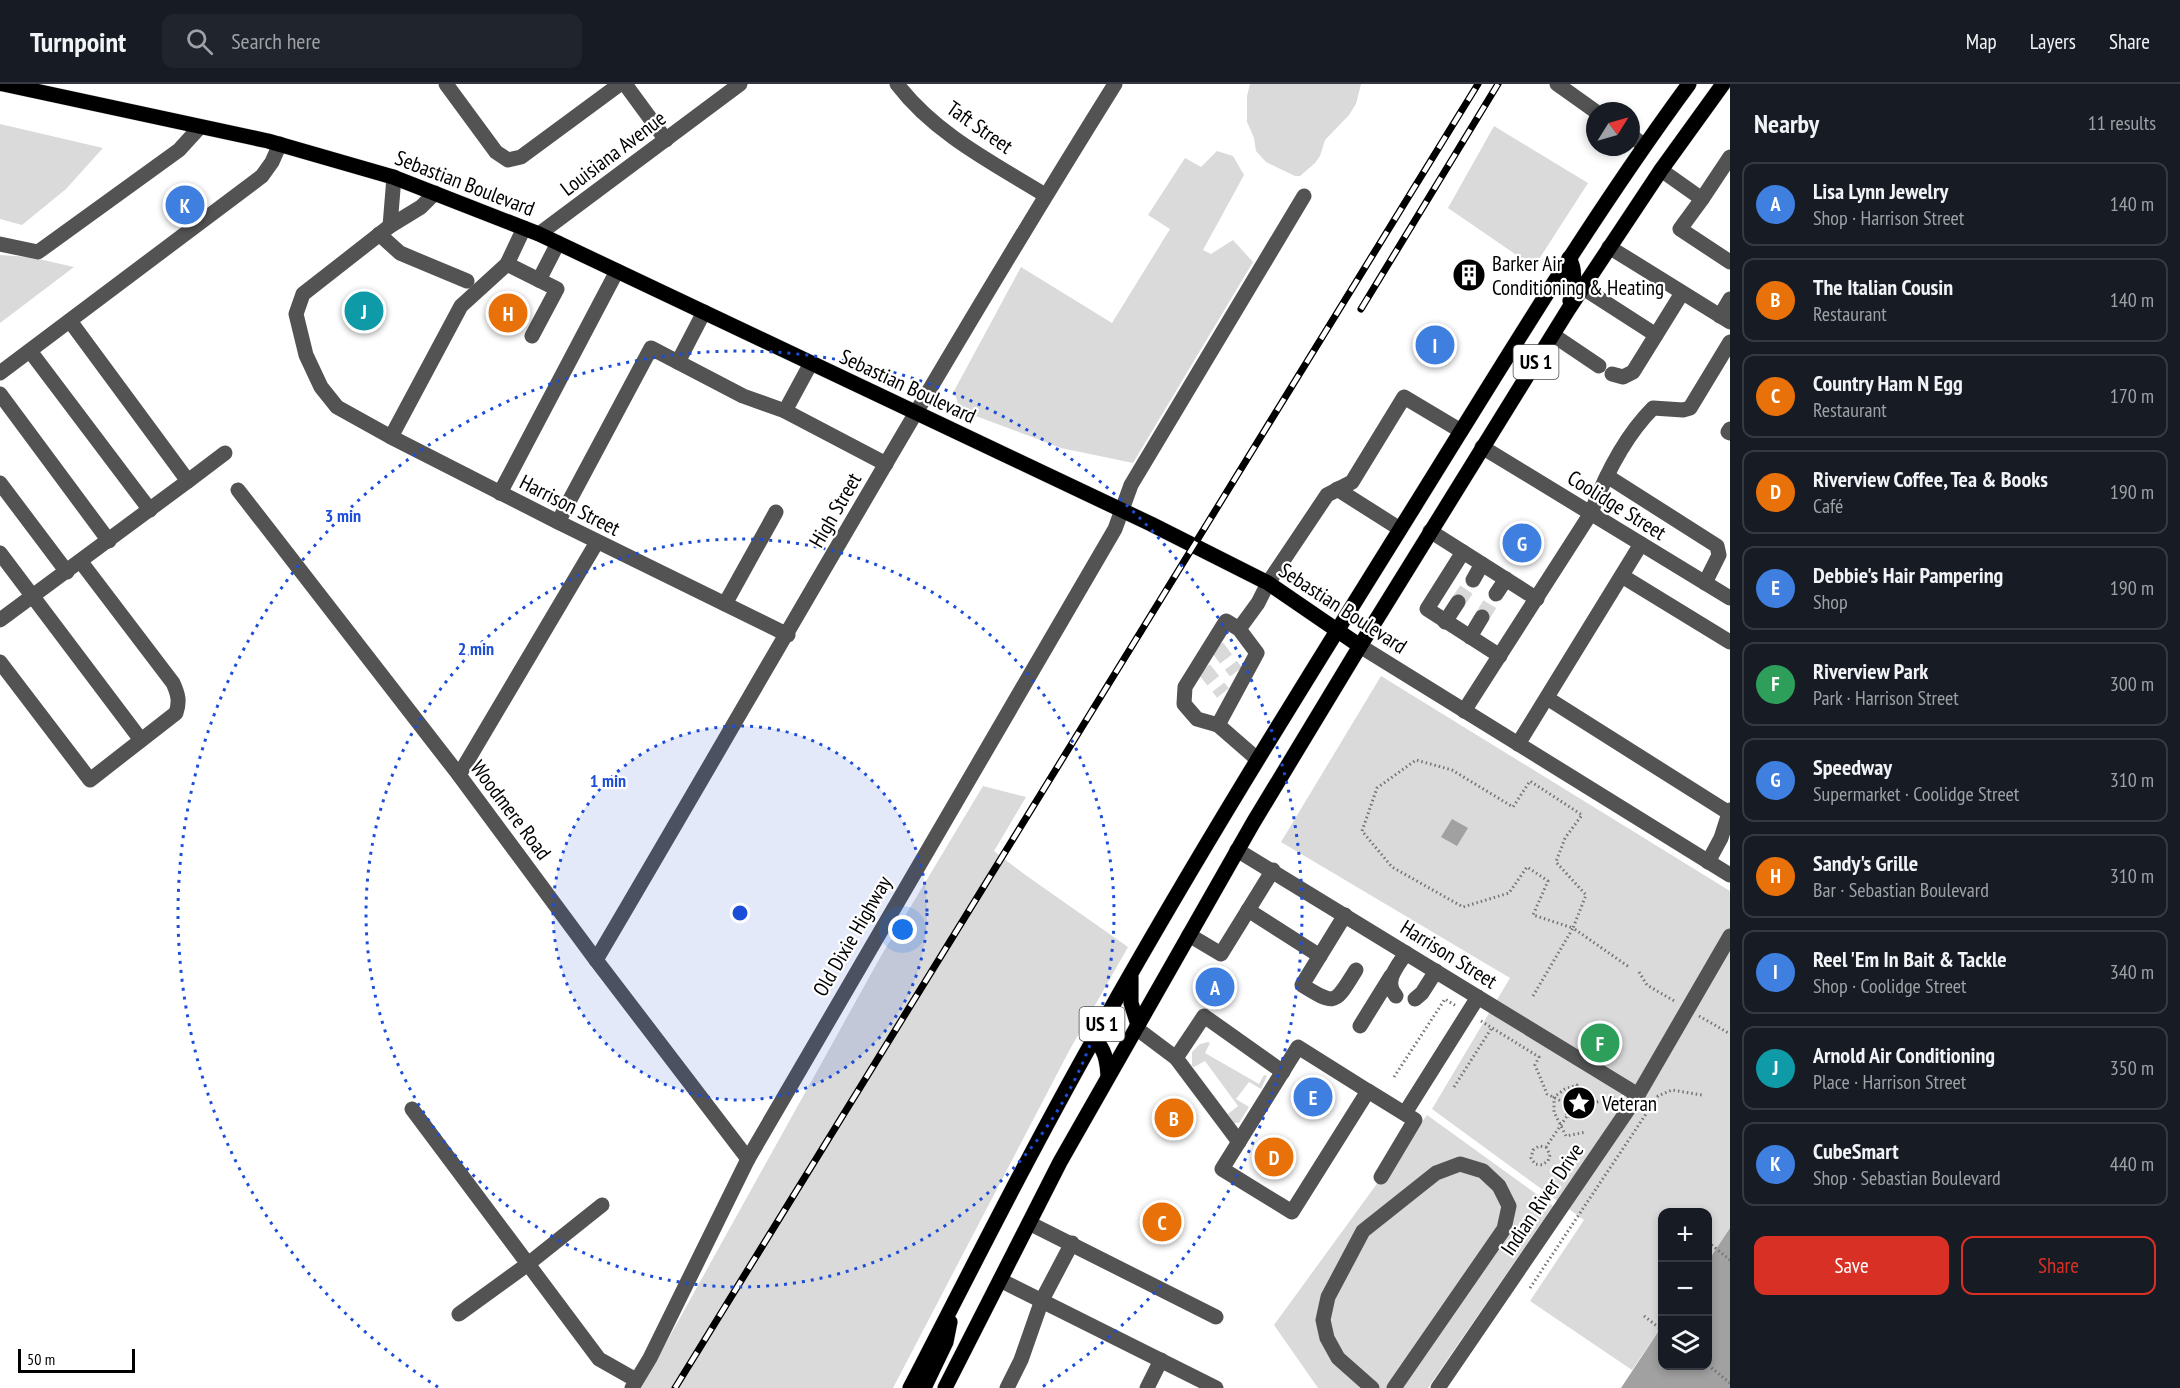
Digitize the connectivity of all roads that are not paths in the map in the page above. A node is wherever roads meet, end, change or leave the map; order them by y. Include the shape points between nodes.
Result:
1 (3, 84) edge
2 (446, 84) edge
3 (622, 84) edge
4 (740, 84) edge
5 (897, 84) edge
6 (1115, 84) edge
7 (1557, 84) edge
8 (1689, 84) edge
9 (1725, 84) edge
10 (1730, 87) edge
11 (1586, 105) edge
12 (200, 126) junction
13 (666, 140) junction
14 (1640, 142) edge
15 (280, 144) junction
16 (1644, 145) junction
17 (1730, 157) edge
18 (1661, 170) junction
19 (394, 177) junction
20 (435, 193) junction
21 (1045, 195) junction
22 (1304, 196) dead end
23 (1702, 199) junction
24 (524, 228) junction
25 (384, 230) junction
26 (539, 234) junction
27 (558, 243) junction
28 (0, 244) edge
29 (1609, 247) junction
30 (1569, 258) junction
31 (1730, 262) edge
32 (507, 264) junction
33 (617, 271) junction
34 (539, 280) junction
35 (467, 281) dead end
36 (1583, 288) junction
37 (1682, 292) junction
38 (1730, 299) edge
39 (1568, 310) junction
40 (704, 312) junction
41 (1725, 319) edge
42 (70, 321) junction
43 (1553, 335) junction
44 (1656, 335) junction
45 (532, 336) dead end
46 (1730, 342) edge
47 (30, 351) junction
48 (678, 362) junction
49 (811, 363) junction
50 (0, 374) edge
51 (0, 394) edge
52 (786, 411) junction
53 (914, 412) junction
54 (1730, 429) edge
55 (1461, 431) junction
56 (1730, 433) edge
57 (391, 437) junction
58 (1482, 447) junction
59 (225, 453) dead end
60 (886, 464) junction
61 (1607, 476) junction
62 (188, 481) junction
63 (0, 483) edge
64 (1337, 489) junction
65 (238, 490) dead end
66 (500, 493) junction
67 (150, 510) junction
68 (1121, 511) junction
69 (776, 512) dead end
70 (1591, 513) junction
71 (558, 522) junction
72 (1400, 529) junction
73 (1430, 531) junction
74 (109, 541) junction
75 (597, 542) junction
76 (1641, 544) junction
77 (1463, 552) junction
78 (0, 553) edge
79 (81, 562) junction
80 (1482, 564) junction
81 (68, 572) junction
82 (1622, 576) junction
83 (1473, 579) tunnel mouth
84 (1506, 579) junction
85 (1705, 583) junction
86 (1268, 584) junction
87 (1496, 594) tunnel mouth
88 (33, 596) junction
89 (1730, 598) edge
90 (1537, 599) junction
91 (1458, 602) tunnel mouth
92 (725, 604) junction
93 (2, 614) edge
94 (1482, 617) tunnel mouth
95 (1445, 622) junction
96 (1239, 629) junction
97 (1337, 631) junction
98 (788, 634) junction
99 (1470, 637) junction
100 (1730, 642) edge
101 (1360, 646) junction
102 (1500, 656) junction
103 (0, 662) edge
104 (1547, 698) junction
105 (1464, 711) junction
106 (1218, 726) junction
107 (141, 740) junction
108 (1518, 744) junction
109 (1257, 759) junction
110 (459, 776) junction
111 (1729, 812) edge
112 (1237, 850) junction
113 (1708, 862) junction
114 (1273, 870) junction
115 (1730, 875) edge
116 (1248, 910) junction
117 (1345, 915) junction
118 (1189, 935) junction
119 (1730, 936) edge
120 (1406, 953) junction
121 (1320, 956) junction
122 (596, 960) junction
123 (1356, 970) dead end
124 (1436, 971) junction
125 (1131, 974) junction
126 (1391, 976) junction
127 (1396, 996) dead end
128 (1478, 997) junction
129 (1415, 999) dead end
130 (1360, 1026) dead end
131 (1137, 1027) junction
132 (1094, 1038) junction
133 (1176, 1058) junction
134 (1283, 1072) junction
135 (1108, 1076) junction
136 (1368, 1091) junction
137 (1638, 1095) junction
138 (412, 1109) dead end
139 (1405, 1113) junction
140 (1239, 1142) junction
141 (747, 1159) junction
142 (1380, 1177) dead end
143 (602, 1205) dead end
144 (1029, 1223) junction
145 (1072, 1244) junction
146 (528, 1264) junction
147 (1000, 1280) junction
148 (1042, 1300) junction
149 (952, 1307) junction
150 (459, 1314) dead end
151 (1216, 1317) dead end
152 (1161, 1360) junction
153 (634, 1384) edge
154 (910, 1388) edge
155 (924, 1388) edge
156 (945, 1388) edge
157 (1006, 1388) edge
158 (1147, 1388) edge
159 (1216, 1388) edge
160 (1372, 1388) edge
161 (1394, 1388) edge
162 (1438, 1388) edge

1 - 12 main road, Sebastian Boulevard
2 - 3 street via 496,152 508,160 521,157
3 - 13 street
4 - 13 street, Louisiana Avenue
5 - 21 street, Taft Street via 953,139
6 - 21 street, High Street
7 - 11 street
8 - 16 main road, US 1
9 - 10 street
9 - 18 main road, US 1
12 - 15 main road, Sebastian Boulevard
12 - 28 street via 179,150 38,252
13 - 26 street, Louisiana Avenue
14 - 16 street
15 - 19 main road, Sebastian Boulevard
15 - 42 street via 262,176
16 - 30 main road, US 1
17 - 23 street
18 - 23 street
18 - 29 main road, US 1
19 - 20 main road, Sebastian Boulevard
19 - 25 street
20 - 24 main road, Sebastian Boulevard
20 - 25 street via 421,207
21 - 53 street, High Street
22 - 68 street, Old Dixie Highway via 1131,485
23 - 31 street via 1680,230
24 - 26 main road, Sebastian Boulevard
24 - 32 street
25 - 35 street via 400,253
25 - 57 street, Harrison Street via 303,294 296,314 306,356 321,387 337,407
26 - 27 main road, Sebastian Boulevard
27 - 33 main road, Sebastian Boulevard
27 - 34 street
29 - 36 main road, US 1
29 - 37 street
30 - 39 main road via 1574,278
30 - 55 main road, US 1
32 - 34 street
32 - 57 street via 461,306
33 - 40 main road, Sebastian Boulevard
33 - 66 street
34 - 45 street via 557,289
36 - 39 main road, US 1
36 - 44 street
37 - 41 street
37 - 44 street
38 - 41 street
39 - 43 main road, US 1
40 - 48 street
40 - 49 main road, Sebastian Boulevard
42 - 47 street
42 - 62 street
43 - 44 street via 1605,370 1623,377 1633,372
43 - 58 main road, US 1
46 - 61 street via 1690,408 1653,408 1639,422
47 - 50 street
47 - 67 street
48 - 52 street via 743,396
48 - 71 street via 651,348
49 - 52 street
49 - 53 main road, Sebastian Boulevard
51 - 74 street
52 - 60 street
53 - 60 street, High Street
53 - 68 main road, Sebastian Boulevard
54 - 56 street
55 - 64 street via 1404,397 1352,482
55 - 72 main road, US 1
57 - 66 street, Harrison Street
58 - 70 street, Coolidge Street
58 - 73 main road, US 1
59 - 62 street
60 - 98 street, High Street
61 - 70 street
61 - 85 street via 1717,546 1719,555
62 - 67 street
63 - 81 street
64 - 72 street
64 - 86 street via 1327,495
65 - 110 street, Woodmere Road
66 - 71 street, Harrison Street
67 - 74 street
68 - 86 main road, Sebastian Boulevard
68 - 141 street, Old Dixie Highway via 1115,529
69 - 92 street
70 - 76 street, Coolidge Street
70 - 90 street
71 - 75 street, Harrison Street
72 - 97 main road, US 1
73 - 77 street
73 - 101 main road, US 1
74 - 79 street
75 - 92 street, Harrison Street
75 - 110 street
76 - 82 street
76 - 85 street, Coolidge Street
77 - 80 street
77 - 95 street via 1427,609
78 - 88 street
79 - 81 street
79 - 107 street via 178,694 176,713
80 - 83 street
80 - 84 street
81 - 88 street
82 - 100 street
82 - 104 street
84 - 87 street
84 - 90 street
85 - 89 street, Coolidge Street
86 - 96 street
86 - 97 main road, Sebastian Boulevard
88 - 93 street
88 - 107 street
90 - 102 street
91 - 95 street
92 - 98 street, Harrison Street
94 - 99 street
95 - 99 street
96 - 106 street via 1257,652 1226,698
96 - 106 street via 1226,621 1203,665 1185,687 1184,704 1197,720
97 - 101 main road, Sebastian Boulevard
97 - 109 main road, US 1
98 - 122 street, High Street
99 - 102 street
101 - 105 street, Sebastian Boulevard
101 - 112 main road, US 1
102 - 105 street
103 - 107 street via 90,780
104 - 108 street
104 - 111 street
105 - 108 street, Sebastian Boulevard
106 - 109 street
108 - 113 street, Sebastian Boulevard
109 - 125 main road, US 1
110 - 122 street, Woodmere Road
111 - 113 street
112 - 114 street, Harrison Street
112 - 118 main road, US 1
113 - 115 street, Sebastian Boulevard
114 - 116 street
114 - 117 street, Harrison Street
116 - 118 street via 1221,954
116 - 121 street
117 - 120 street, Harrison Street
117 - 121 street
118 - 131 main road, US 1
119 - 137 street, Indian River Drive
120 - 124 street, Harrison Street
120 - 126 street
121 - 123 street via 1302,985 1322,997 1338,997
122 - 141 street, Woodmere Road
124 - 128 street, Harrison Street
124 - 129 street
125 - 131 main road via 1131,1003
125 - 132 main road, US 1
126 - 127 street via 1390,986
126 - 130 street
128 - 137 street, Harrison Street
128 - 139 street
131 - 133 street
131 - 135 main road, US 1
132 - 135 main road via 1106,1056
132 - 149 main road, US 1
133 - 134 street via 1204,1016
133 - 140 street
134 - 136 street via 1298,1047
134 - 140 street
135 - 144 main road, US 1
136 - 139 street
136 - 140 street via 1292,1212 1222,1168
137 - 162 street, Indian River Drive
138 - 146 street
139 - 142 street via 1415,1120
141 - 153 street, Old Dixie Highway
143 - 146 street
144 - 145 street
144 - 147 main road, US 1
145 - 148 street
145 - 151 street
146 - 150 street
146 - 153 street via 599,1359
147 - 148 street
147 - 156 main road, US 1
148 - 152 street
148 - 157 street via 1021,1360
149 - 154 main road, US 1
149 - 155 main road via 946,1342
152 - 158 street
152 - 159 street
160 - 161 street via 1338,1358 1327,1338 1323,1320 1328,1297 1363,1231 1376,1219 1436,1173 1460,1164 1483,1171 1499,1186 1509,1206 1504,1229

